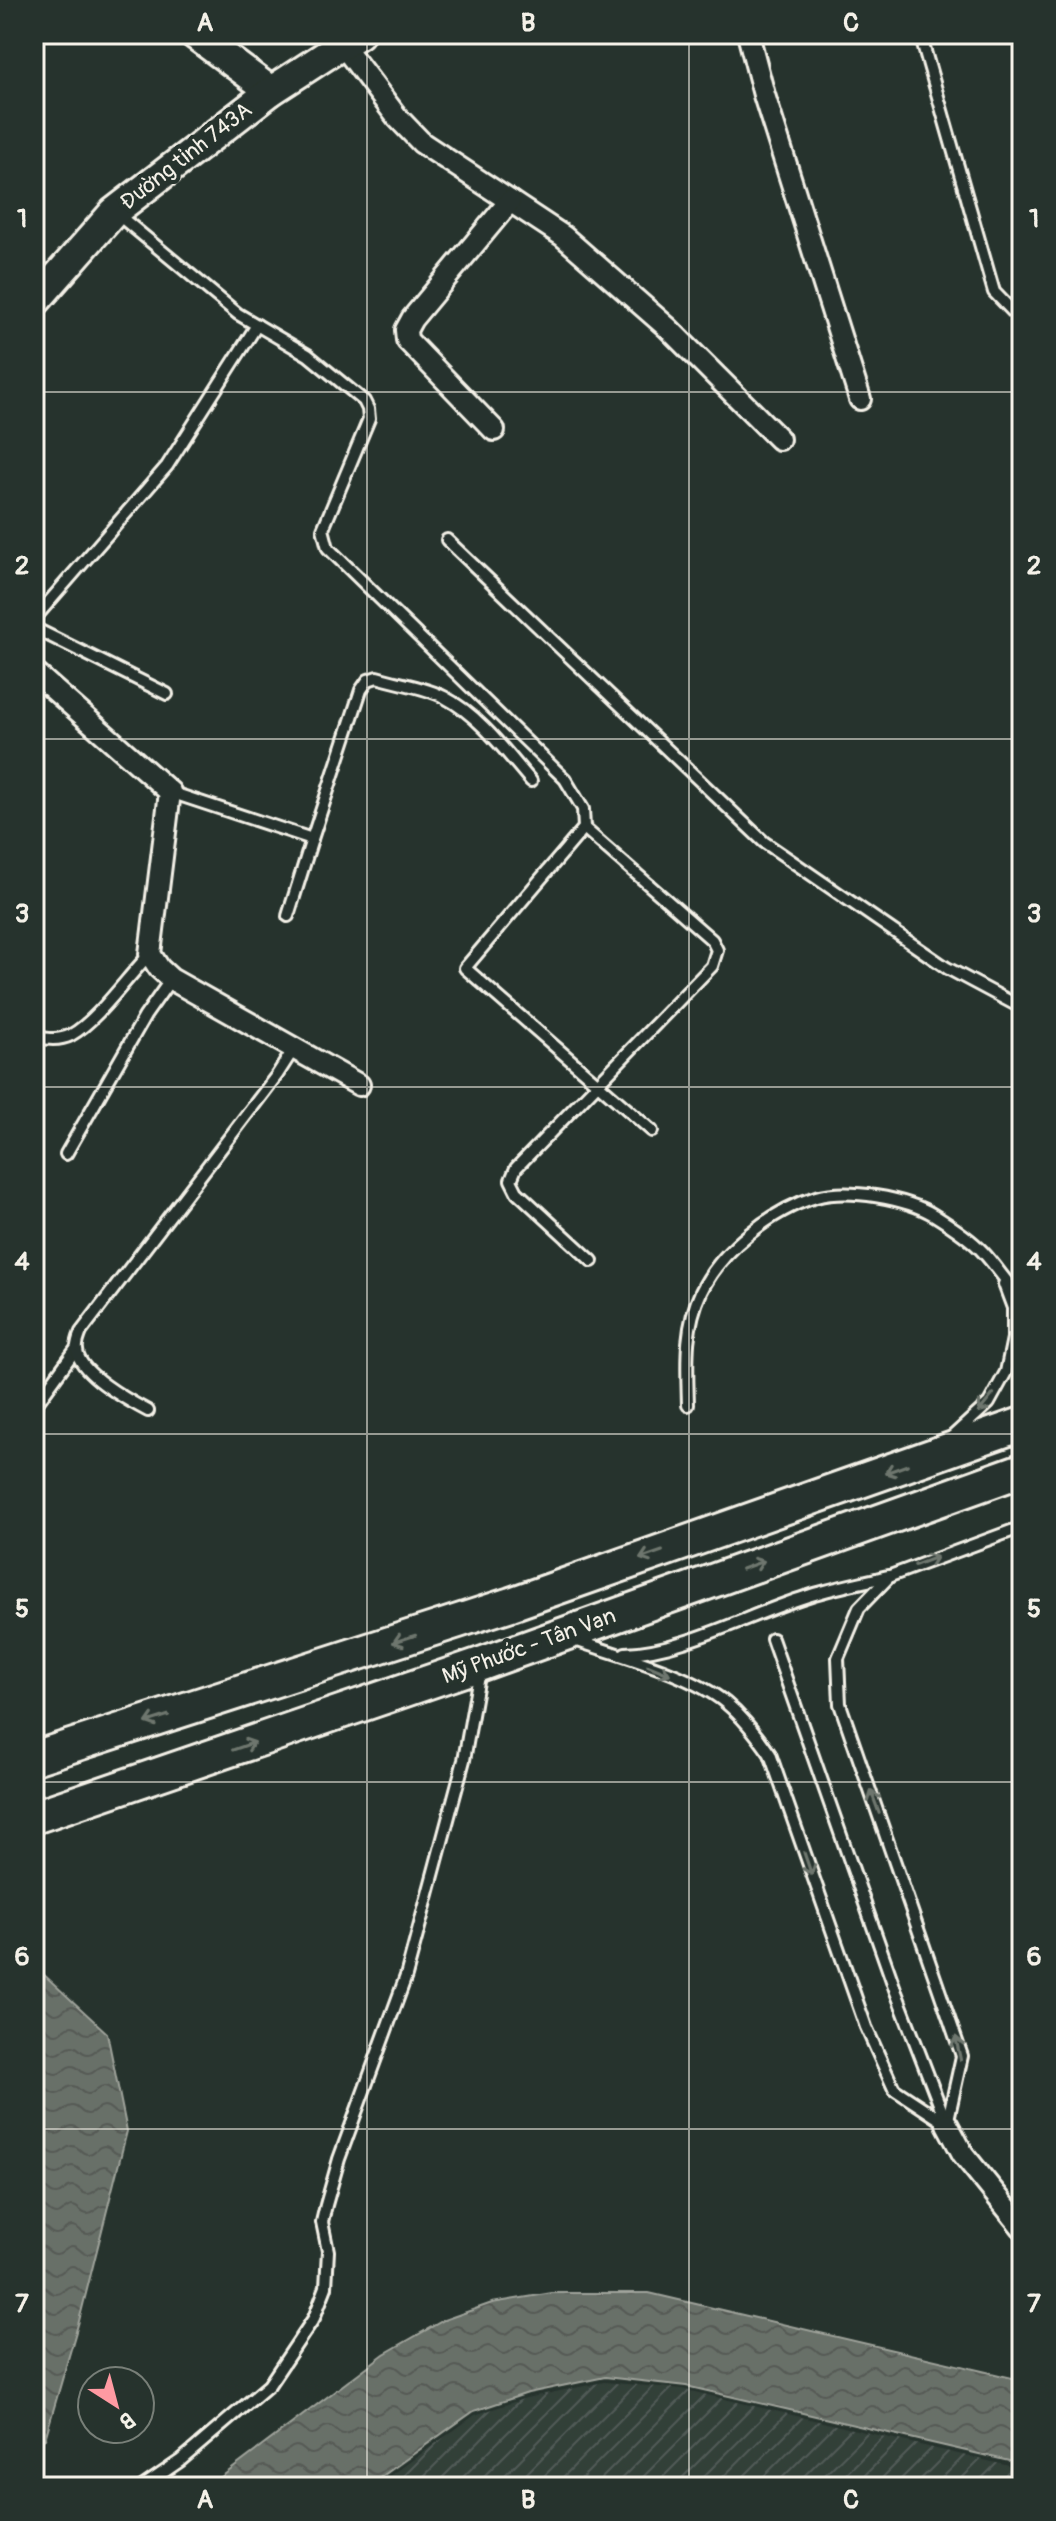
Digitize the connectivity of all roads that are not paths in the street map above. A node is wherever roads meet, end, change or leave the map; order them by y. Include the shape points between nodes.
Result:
1 (194, 34) edge
2 (748, 34) edge
3 (920, 34) edge
4 (351, 39) edge
5 (271, 91) junction
6 (510, 201) junction
7 (114, 212) junction
8 (34, 303) edge
9 (1022, 321) edge
10 (257, 325) junction
11 (860, 399) dead end
12 (494, 430) dead end
13 (779, 439) dead end
14 (447, 540) dead end
15 (34, 619) edge
16 (34, 628) edge
17 (34, 672) edge
18 (167, 694) dead end
19 (531, 781) dead end
20 (170, 792) junction
21 (584, 828) junction
22 (312, 839) junction
23 (288, 916) dead end
24 (150, 954) junction
25 (171, 979) junction
26 (1022, 1008) edge
27 (34, 1037) edge
28 (293, 1050) junction
29 (599, 1082) junction
30 (359, 1085) dead end
31 (652, 1131) dead end
32 (66, 1154) dead end
33 (592, 1261) dead end
34 (1002, 1278) junction
35 (1022, 1299) edge
36 (76, 1349) junction
37 (688, 1405) dead end
38 (34, 1407) edge
39 (148, 1411) dead end
40 (1022, 1424) edge
41 (933, 1455) junction
42 (1022, 1470) edge
43 (1022, 1527) edge
44 (890, 1576) junction
45 (559, 1635) junction
46 (772, 1639) dead end
47 (615, 1654) junction
48 (481, 1664) junction
49 (34, 1758) edge
50 (34, 1817) edge
51 (947, 2124) junction
52 (1022, 2227) edge
53 (142, 2487) edge

1 - 5 main road
2 - 11 street
3 - 9 lane via 994,292
4 - 5 main road, Đường tỉnh 743A
4 - 6 street via 397,117 422,143
5 - 7 main road, Đường tỉnh 743A
6 - 12 street via 406,330 407,340
6 - 13 street via 563,236 668,328
7 - 8 main road, Đường tỉnh 743A
7 - 10 lane
10 - 15 lane via 167,466
10 - 21 lane via 308,355 368,409 369,419 323,529 328,548 565,779 583,809
14 - 26 lane via 764,842 947,968
16 - 18 lane
17 - 20 street
19 - 22 lane via 497,740 443,696 377,677 361,690
20 - 22 lane
20 - 24 street
21 - 29 lane via 465,968
21 - 29 lane via 717,950 712,966
22 - 23 lane
24 - 25 street
24 - 27 lane via 89,1022 69,1036
25 - 28 street
25 - 32 lane
28 - 30 street
28 - 36 lane via 81,1332
29 - 31 lane
29 - 33 lane via 516,1168 511,1180 517,1192
34 - 35 lane
34 - 37 lane via 982,1251 933,1214 897,1200 817,1197 765,1221 731,1250 701,1290 687,1334
34 -> 41 lane via 1013,1308 1006,1372 989,1403
36 - 38 lane
36 - 39 lane via 93,1375
40 - 41 main road, Mỹ Phước - Tân Vạn
41 -> 49 main road, Mỹ Phước - Tân Vạn via 511,1604
45 -> 42 main road, Mỹ Phước - Tân Vạn
44 -> 43 lane
44 - 47 lane via 807,1596 668,1646
51 -> 44 lane via 962,2056 840,1704 838,1658 859,1608
45 - 47 lane
45 - 48 main road, Mỹ Phước - Tân Vạn
46 - 51 lane
47 -> 51 lane via 707,1690 746,1721 770,1754 866,2027 894,2089
50 -> 48 main road, Mỹ Phước - Tân Vạn
48 - 53 lane via 464,1760 414,1948 326,2205 326,2287 314,2318 269,2385
51 - 52 street via 963,2154

